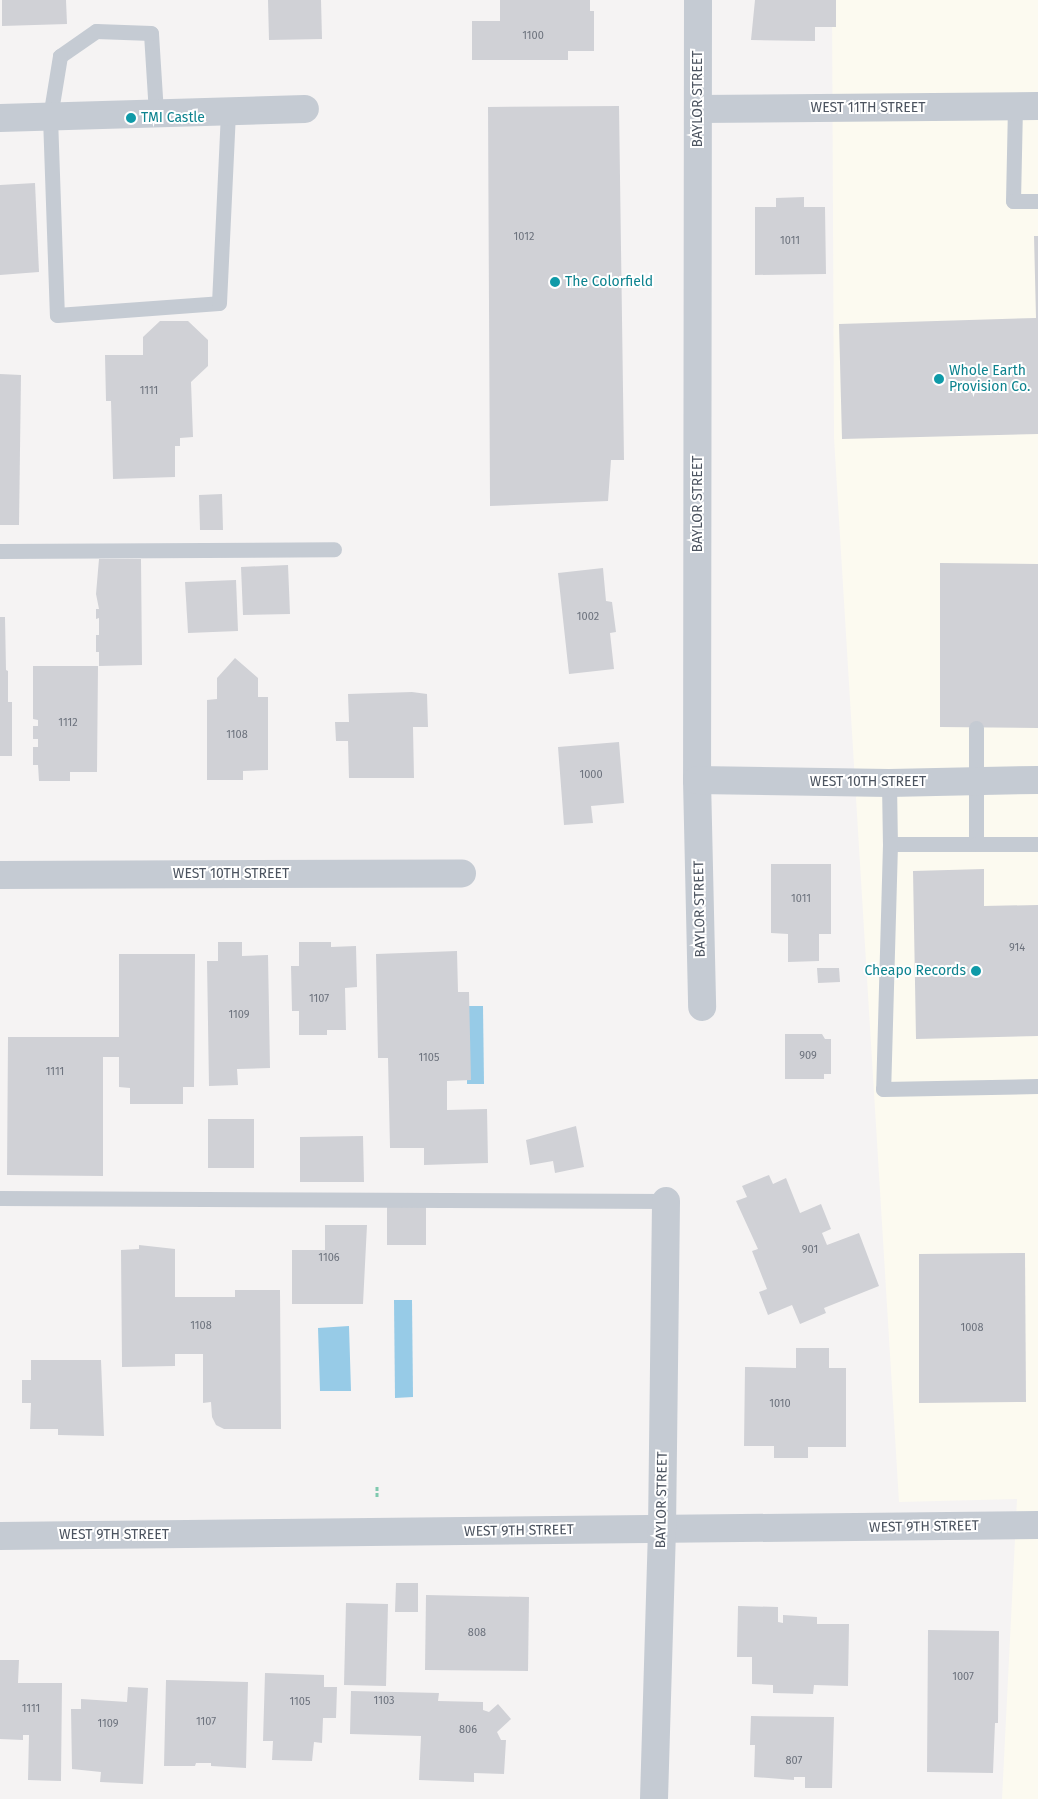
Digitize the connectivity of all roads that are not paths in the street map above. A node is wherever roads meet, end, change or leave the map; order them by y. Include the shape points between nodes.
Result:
1 (698, 0) edge
2 (1027, 106) edge
3 (305, 109) dead end
4 (698, 109) junction
5 (228, 112) junction
6 (156, 113) junction
7 (50, 117) junction
8 (0, 118) edge
9 (1038, 202) edge
10 (334, 549) dead end
11 (0, 551) edge
12 (976, 728) dead end
13 (698, 780) junction
14 (1038, 780) edge
15 (976, 781) junction
16 (889, 783) junction
17 (890, 844) junction
18 (976, 844) junction
19 (1038, 844) edge
20 (462, 873) dead end
21 (0, 875) edge
22 (702, 1007) dead end
23 (1038, 1086) edge
24 (0, 1198) edge
25 (666, 1201) joint
26 (1038, 1525) edge
27 (662, 1530) junction
28 (0, 1536) edge
29 (654, 1799) edge

1 - 4 street, BAYLOR STREET
2 - 4 street, WEST 11TH STREET
2 - 9 lane via 1013,201
3 - 5 street
4 - 13 street, BAYLOR STREET
5 - 6 street
5 - 7 lane via 219,303 57,315
6 - 7 street
6 - 7 lane via 151,33 96,31 60,56
7 - 8 street
10 - 11 lane
12 - 15 lane
13 - 16 street, WEST 10TH STREET
13 - 22 street, BAYLOR STREET
14 - 15 street, WEST 10TH STREET
15 - 16 street, WEST 10TH STREET
15 - 18 lane
16 - 17 lane
17 - 18 lane
17 - 23 lane via 883,1089
18 - 19 lane
20 - 21 street, WEST 10TH STREET
24 - 25 lane
25 - 27 street, BAYLOR STREET
26 - 27 street, WEST 9TH STREET
27 - 28 street, WEST 9TH STREET
27 - 29 street, BAYLOR STREET

